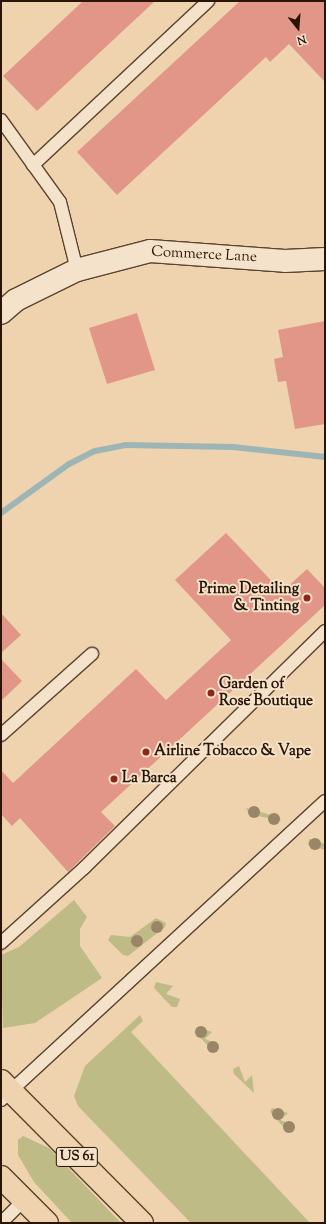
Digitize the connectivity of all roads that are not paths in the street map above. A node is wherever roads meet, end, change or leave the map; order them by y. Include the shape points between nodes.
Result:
1 (208, 1) edge
2 (1, 120) edge
3 (33, 164) junction
4 (325, 260) edge
5 (77, 270) junction
6 (1, 313) edge
7 (325, 632) edge
8 (92, 654) dead end
9 (1, 735) edge
10 (325, 801) edge
11 (1, 943) edge
12 (3, 1094) edge
13 (1, 1177) edge
14 (24, 1200) junction
15 (1, 1223) edge
16 (47, 1223) edge
17 (142, 1223) edge

1 - 3 lane
2 - 3 lane
3 - 5 lane via 60,202
4 - 5 street, Commerce Lane via 285,261 150,250
5 - 6 street, Commerce Lane via 16,300
7 - 11 lane via 84,868
8 - 9 lane
10 - 12 lane
12 - 17 highway, US 61
13 - 14 highway
14 - 15 lane
14 - 16 highway

